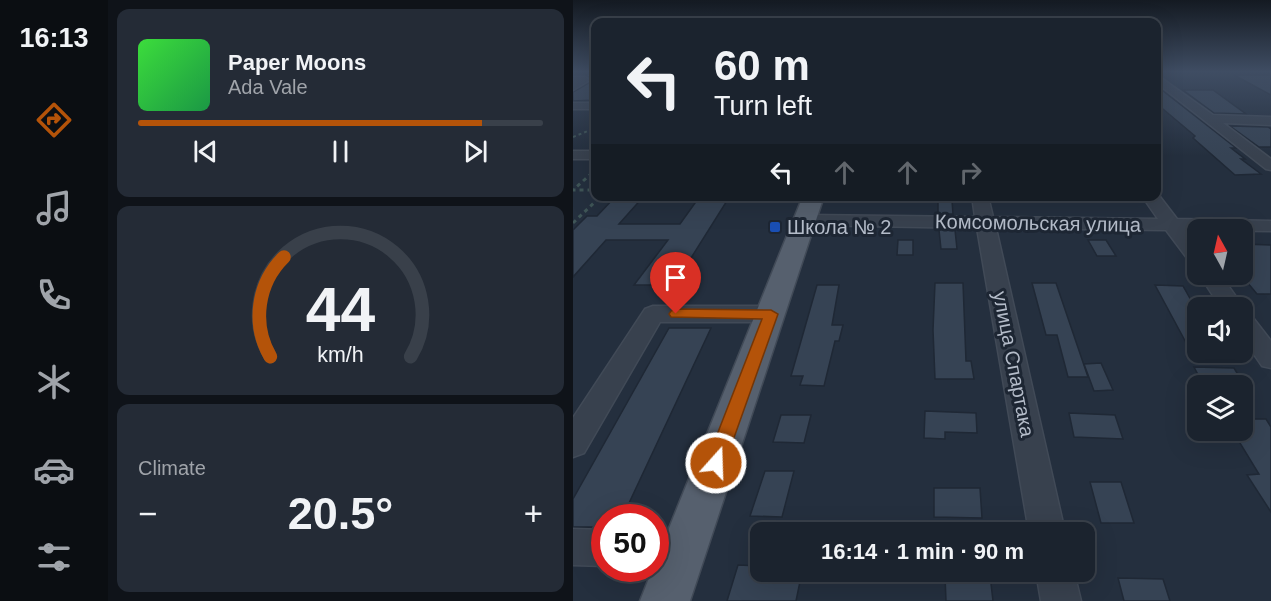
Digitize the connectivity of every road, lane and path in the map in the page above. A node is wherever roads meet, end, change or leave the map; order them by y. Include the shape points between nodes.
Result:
1 (1185, 100) edge
2 (573, 106) edge
3 (591, 106) edge
4 (1209, 119) junction
5 (1271, 121) edge
6 (591, 130) edge
7 (573, 137) edge
8 (573, 155) edge
9 (591, 155) edge
10 (1271, 165) edge
11 (591, 174) edge
12 (573, 190) edge
13 (573, 190) edge
14 (591, 190) edge
15 (596, 201) edge
16 (981, 201) edge
17 (1155, 201) edge
18 (810, 208) edge
19 (985, 222) junction
20 (573, 223) edge
21 (1172, 224) junction
22 (1271, 226) edge
23 (1187, 244) edge
24 (771, 314) junction
25 (1253, 334) edge
26 (1271, 359) edge
27 (573, 444) edge
28 (1045, 522) edge
29 (573, 547) edge
30 (591, 548) edge
31 (670, 549) edge
32 (1057, 582) edge
33 (665, 601) edge
34 (1061, 601) edge

1 - 4 street
2 - 3 street
4 - 5 street
4 - 10 street
6 - 7 path
8 - 9 street
11 - 12 path
13 - 14 path
15 - 20 path
16 - 19 street, улица Спартака
17 - 21 street
18 - 19 street, Комсомольская улица
18 - 24 main road
19 - 21 street, Комсомольская улица
19 - 28 street, улица Спартака
21 - 22 street, Комсомольская улица
21 - 23 street
24 - 27 street via 653,314
24 - 31 main road
25 - 26 street
29 - 30 street
31 - 33 main road
32 - 34 street

